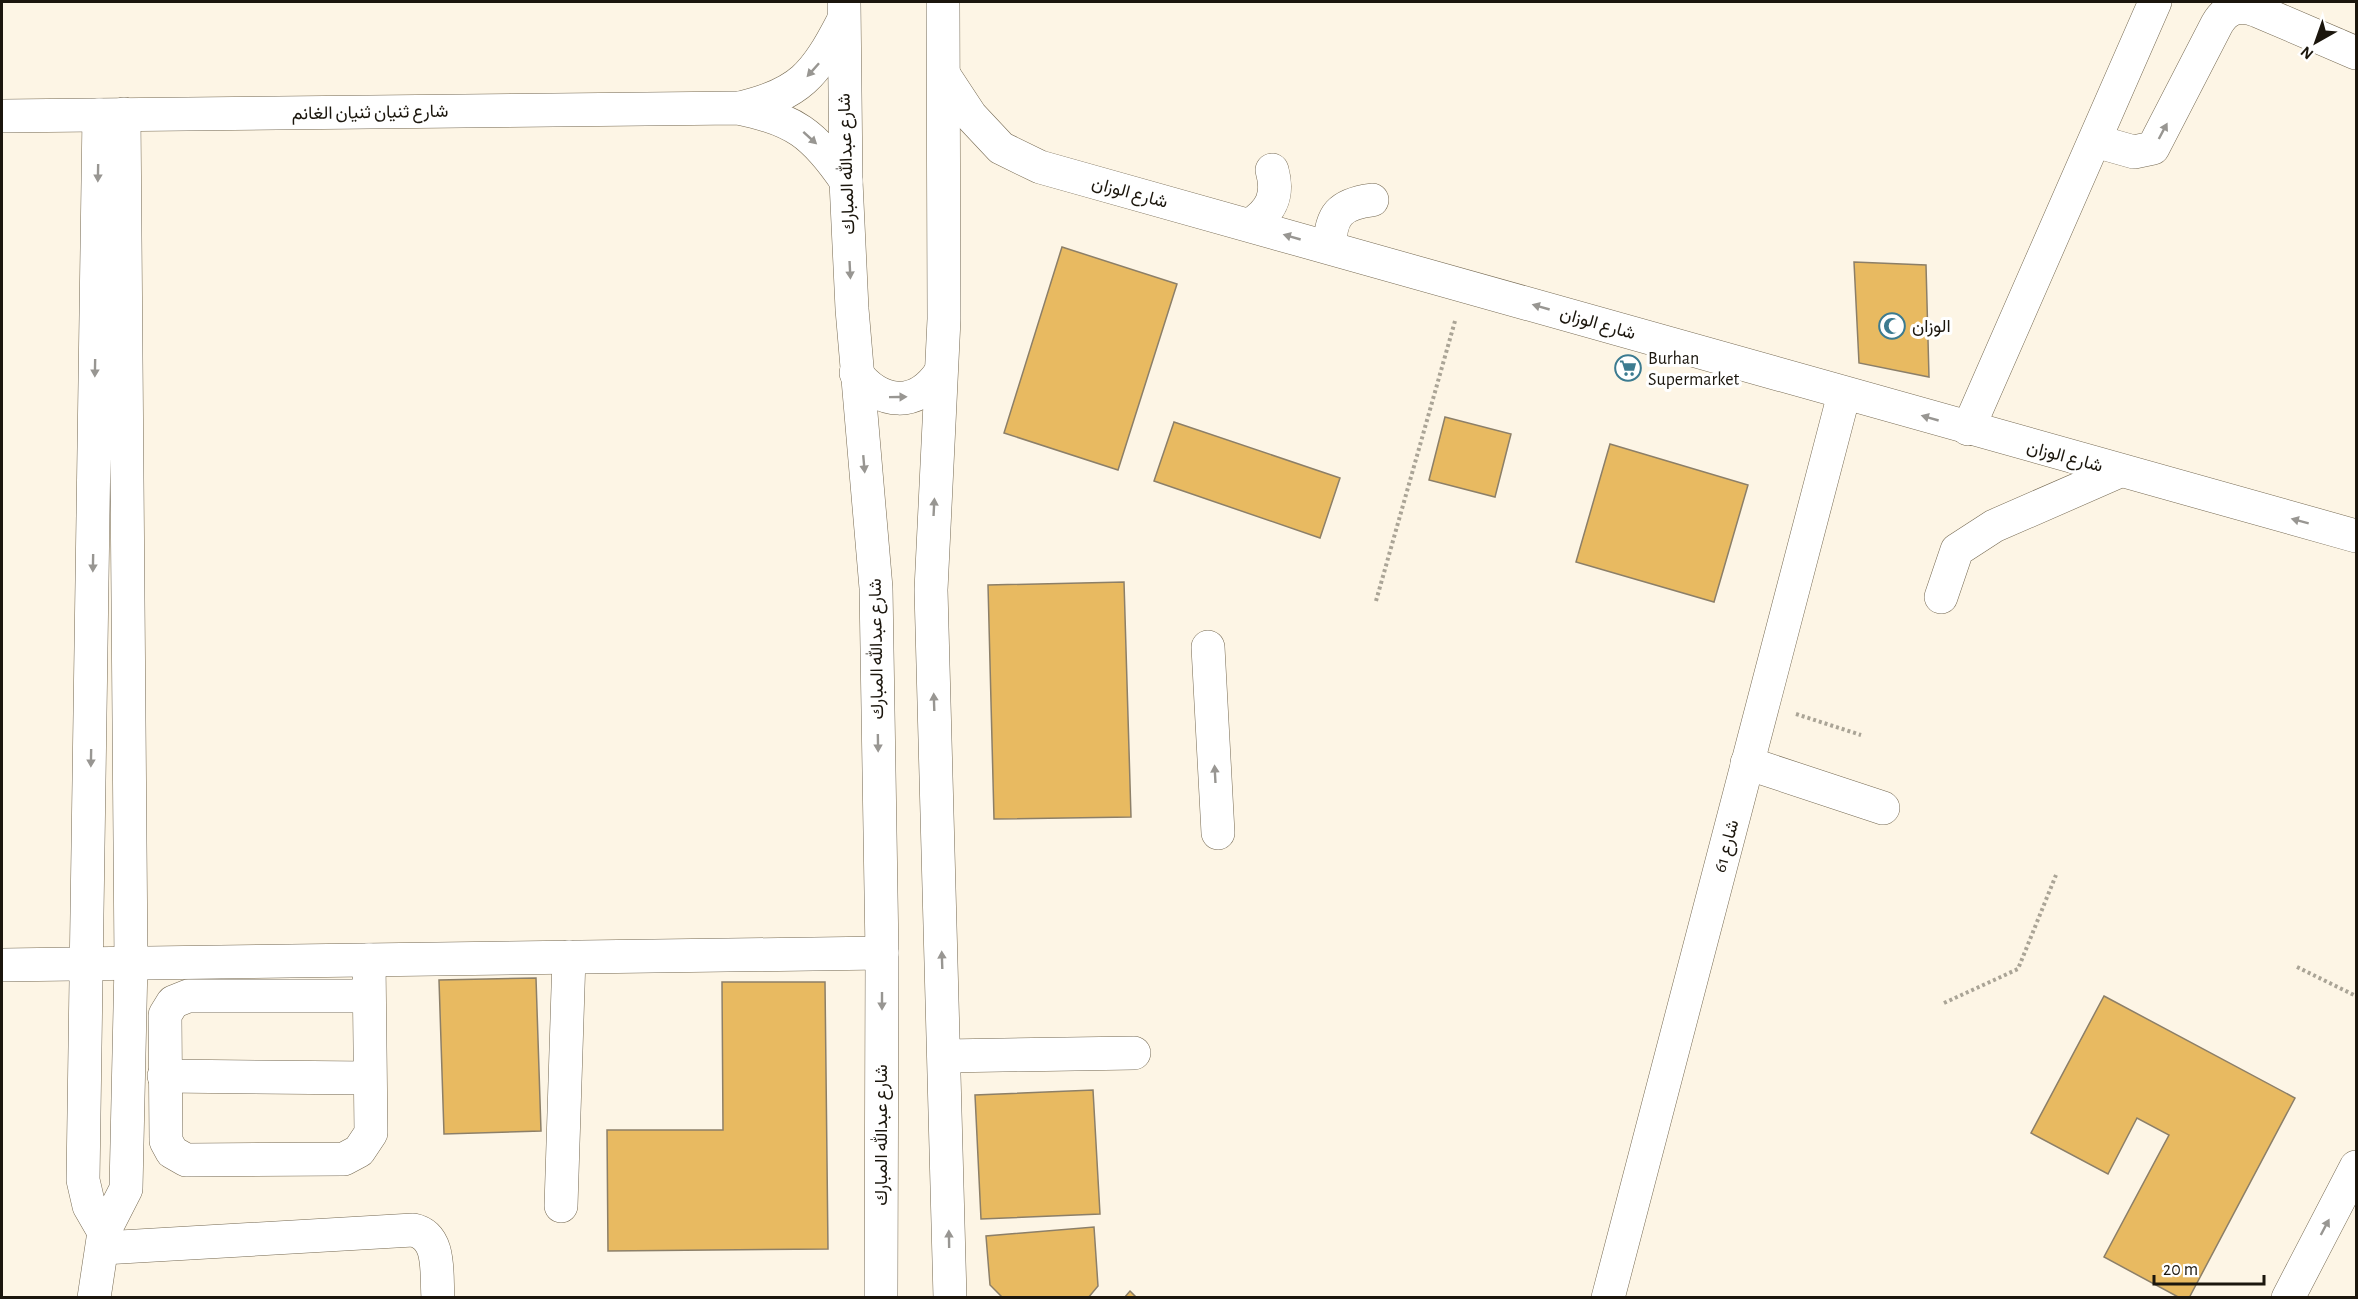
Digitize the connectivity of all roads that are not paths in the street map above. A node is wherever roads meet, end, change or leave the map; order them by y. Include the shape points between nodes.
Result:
1 (943, 2) edge
2 (2155, 2) edge
3 (843, 11) edge
4 (2356, 53) edge
5 (944, 75) junction
6 (738, 108) junction
7 (111, 115) junction
8 (2, 116) edge
9 (2095, 141) junction
10 (1272, 170) dead end
11 (846, 181) junction
12 (1372, 200) dead end
13 (1250, 225) junction
14 (1330, 247) junction
15 (940, 373) junction
16 (856, 374) junction
17 (1844, 394) junction
18 (1968, 429) junction
19 (2120, 471) junction
20 (2356, 536) edge
21 (1941, 597) dead end
22 (1208, 647) dead end
23 (1748, 763) junction
24 (1883, 808) dead end
25 (1218, 833) dead end
26 (882, 952) junction
27 (569, 957) junction
28 (369, 960) junction
29 (131, 963) junction
30 (2, 964) edge
31 (88, 964) junction
32 (369, 996) junction
33 (1134, 1053) dead end
34 (945, 1056) junction
35 (164, 1076) junction
36 (369, 1078) junction
37 (2356, 1167) edge
38 (561, 1206) dead end
39 (103, 1240) junction
40 (93, 1298) edge
41 (438, 1298) edge
42 (881, 1298) edge
43 (950, 1298) edge
44 (1608, 1298) edge
45 (2288, 1298) edge

1 - 5 street
2 - 9 street
3 -> 6 street via 824,58 801,84 771,101
3 - 11 street, شارع عبدالله المبارك
9 -> 4 street via 2134,152 2153,147 2217,24 2223,14 2234,8 2258,10
5 - 13 street, شارع الوزان via 971,116 1001,148 1040,168
5 - 15 street via 944,319
6 - 7 street, شارع ثنيان ثنيان الغانم
6 -> 11 street via 771,115 802,130 827,153
7 - 8 street, شارع ثنيان ثنيان الغانم
7 - 29 street
7 -> 31 street
9 - 18 street
10 - 13 street via 1276,186 1273,202 1264,216
11 -> 16 street, شارع عبدالله المبارك
12 - 14 street via 1354,202 1338,212 1330,229
14 -> 13 street, شارع الوزان
17 -> 14 street, شارع الوزان
16 -> 15 street via 874,392 898,398 923,392
34 -> 15 street via 931,591
16 -> 26 street, شارع عبدالله المبارك via 876,588
18 -> 17 street, شارع الوزان
17 - 23 street, شارع 61
18 - 19 street, شارع الوزان
20 -> 19 street, شارع الوزان
19 - 21 street via 1994,526 1957,550
25 -> 22 street
23 - 24 street
23 - 44 street, شارع 61
26 - 27 street
26 -> 42 street, شارع عبدالله المبارك
27 - 28 street
27 - 38 street
28 - 29 street
28 - 32 street
29 - 31 street
29 - 39 street via 126,1189
30 - 31 street
31 - 39 street via 83,1180
32 - 35 street via 181,998 173,1002 165,1015
32 - 36 street
33 - 34 street
43 -> 34 street
35 - 36 street
35 - 36 street via 166,1142 172,1152 186,1160 352,1156 371,1132
45 -> 37 street
39 - 40 street
39 - 41 street via 413,1230 427,1236 434,1245

